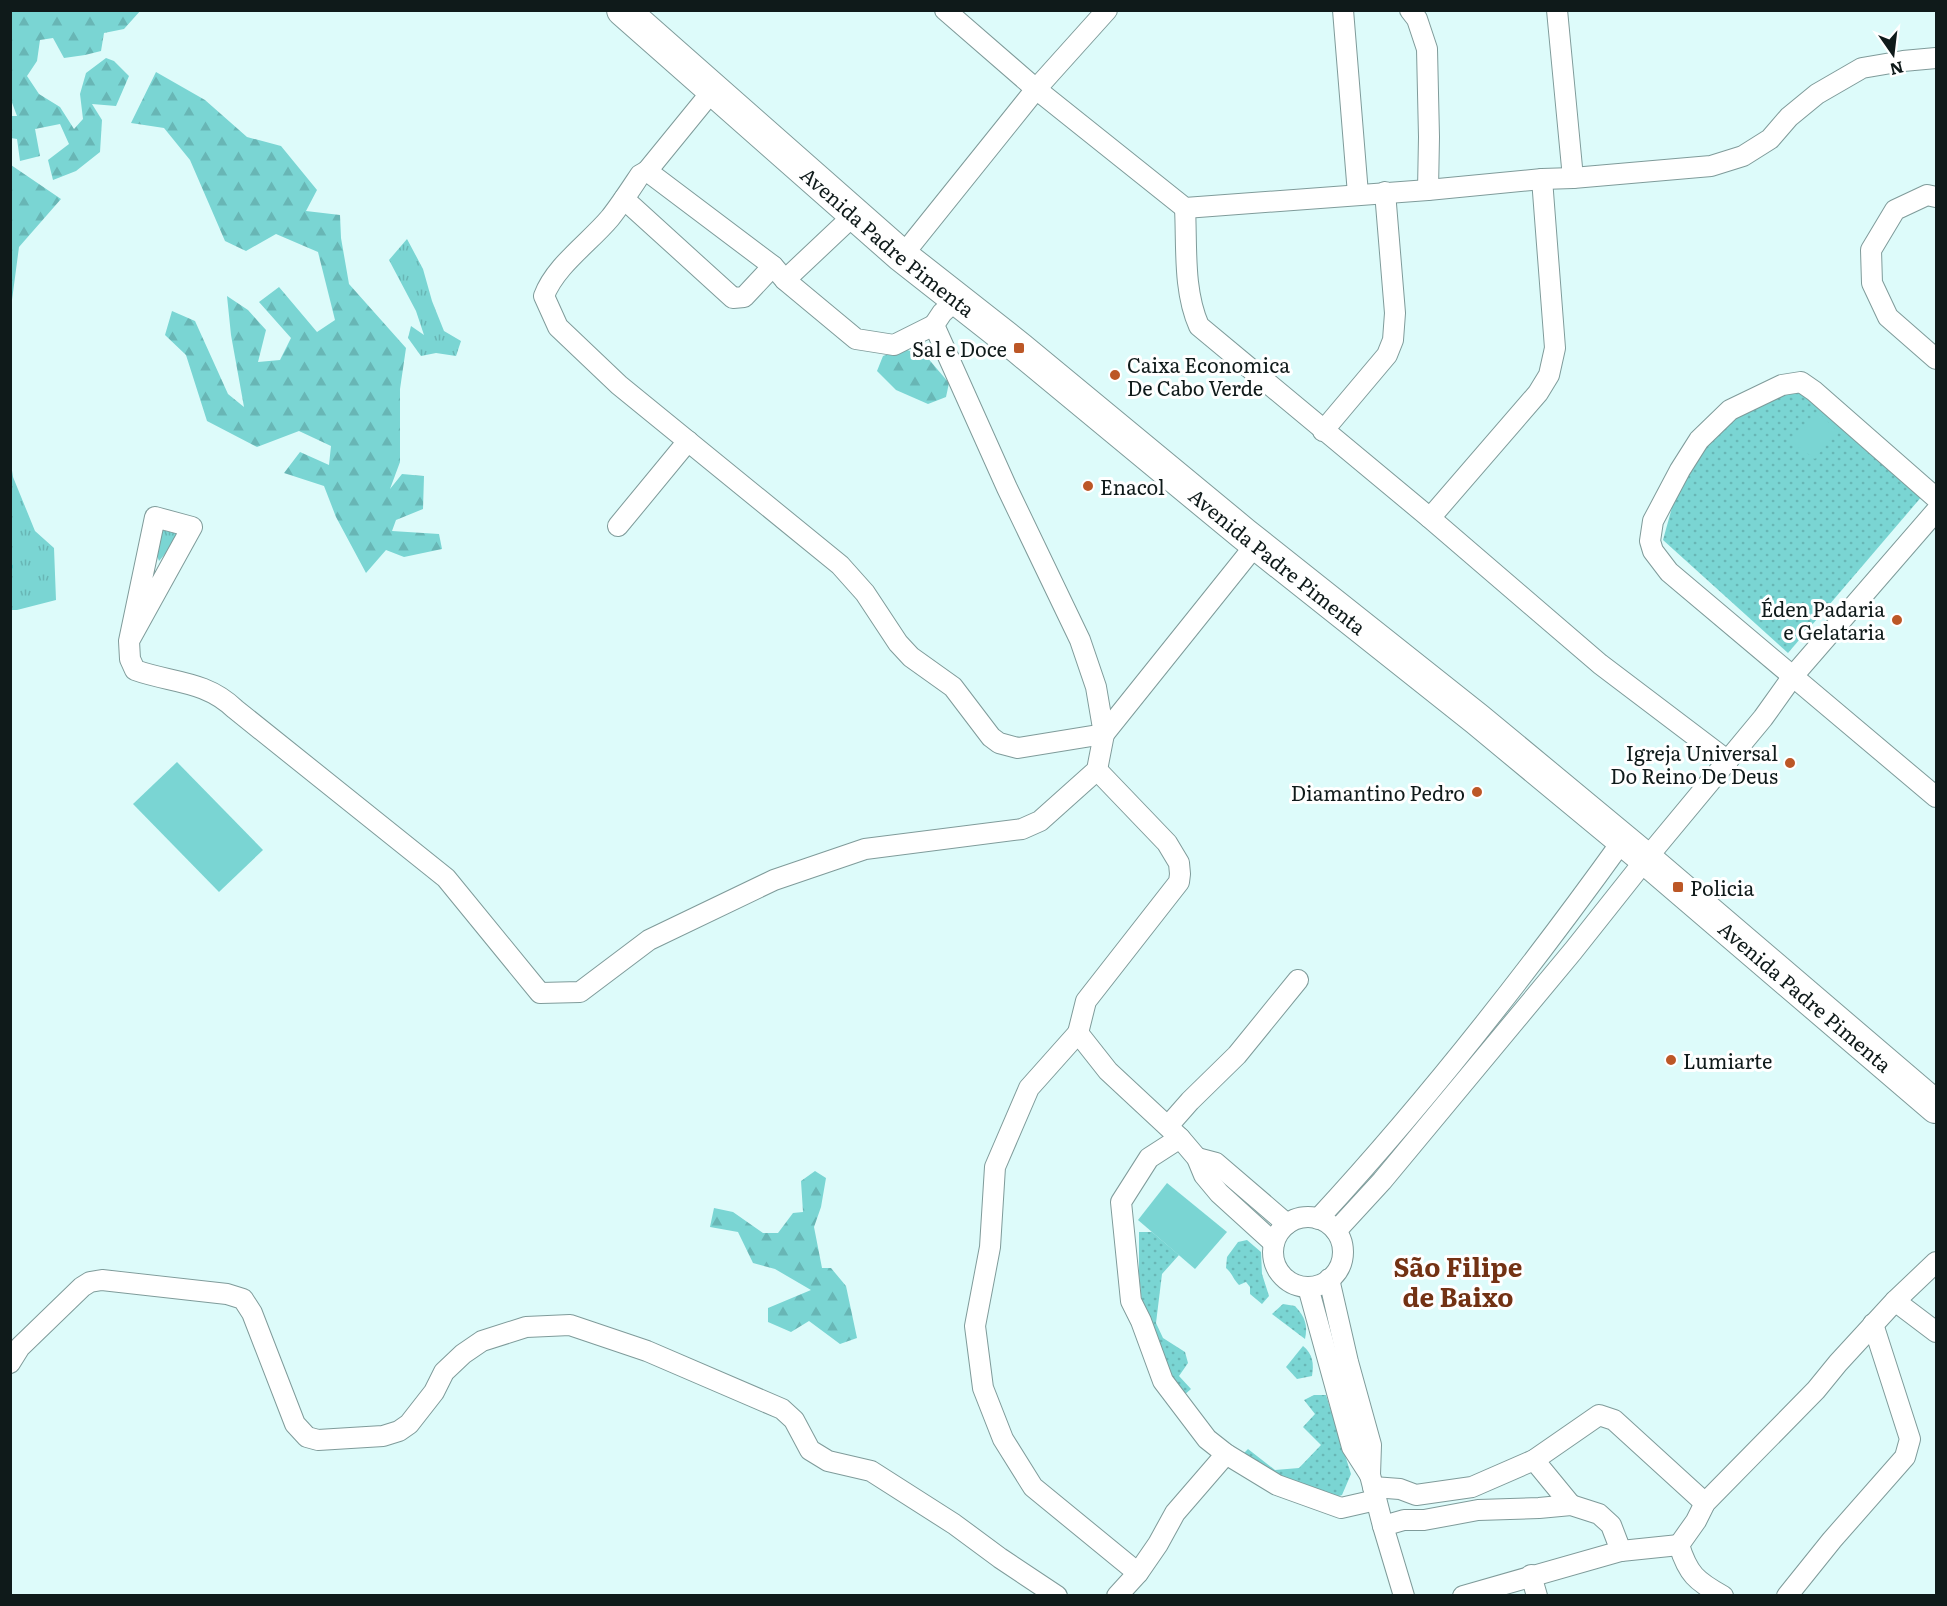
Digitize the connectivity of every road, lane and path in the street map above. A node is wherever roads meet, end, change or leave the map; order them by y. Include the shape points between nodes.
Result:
1 (623, 10) edge
2 (945, 10) edge
3 (1107, 10) edge
4 (1343, 10) edge
5 (1410, 10) edge
6 (1557, 10) edge
7 (1936, 58) edge
8 (1036, 88) junction
9 (713, 90) junction
10 (647, 171) junction
11 (1573, 178) junction
12 (1542, 179) junction
13 (1428, 190) junction
14 (1385, 192) junction
15 (1358, 194) junction
16 (1936, 197) edge
17 (624, 199) junction
18 (1185, 208) junction
19 (855, 214) junction
20 (902, 256) junction
21 (779, 273) junction
22 (957, 299) junction
23 (934, 325) junction
24 (1936, 359) edge
25 (1323, 431) junction
26 (688, 441) junction
27 (1936, 498) edge
28 (1936, 511) edge
29 (1430, 518) junction
30 (618, 526) dead end
31 (1257, 543) junction
32 (129, 641) junction
33 (1793, 676) junction
34 (1104, 734) junction
35 (1728, 761) junction
36 (1097, 770) junction
37 (1936, 797) edge
38 (1635, 850) junction
39 (1298, 980) dead end
40 (1078, 1033) junction
41 (1936, 1107) edge
42 (1174, 1132) junction
43 (1197, 1158) junction
44 (1318, 1219) junction
45 (1287, 1224) junction
46 (1336, 1231) junction
47 (1274, 1243) junction
48 (1936, 1262) edge
49 (1329, 1279) junction
50 (1308, 1287) junction
51 (1895, 1301) junction
52 (1873, 1324) junction
53 (1936, 1332) edge
54 (10, 1363) edge
55 (1226, 1454) junction
56 (1534, 1460) junction
57 (1373, 1487) junction
58 (1705, 1503) junction
59 (1571, 1504) junction
60 (1383, 1527) junction
61 (1679, 1545) junction
62 (1621, 1551) junction
63 (1138, 1573) junction
64 (1531, 1575) junction
65 (1718, 1593) edge
66 (1057, 1596) edge
67 (1117, 1596) edge
68 (1404, 1596) edge
69 (1463, 1596) edge
70 (1537, 1596) edge
71 (1694, 1596) edge
72 (1787, 1596) edge

1 - 9 main road, Avenida Padre Pimenta
2 - 8 street
3 - 8 street
4 - 15 street
5 - 13 street via 1427,49
6 - 11 street
7 - 11 street via 1862,68 1817,94 1770,139 1743,156 1711,166
8 - 18 street
8 - 20 street
9 - 10 street
9 - 19 main road, Avenida Padre Pimenta
10 - 17 street
10 - 21 street
11 - 12 street
12 - 13 street
12 - 29 street via 1555,348 1549,375 1538,393
13 - 14 street
14 - 15 street
14 - 25 street via 1395,313 1393,340 1387,355
15 - 18 street
16 - 24 street via 1927,195 1895,210 1871,250 1872,284 1888,317
17 - 21 street via 732,298 744,297
17 - 26 street via 558,273 544,296 558,327
18 - 25 street via 1192,311 1199,326
19 - 20 main road, Avenida Padre Pimenta
19 - 21 street
20 - 22 main road, Avenida Padre Pimenta
21 - 23 street via 856,339 894,345
22 - 23 street
22 - 31 main road, Avenida Padre Pimenta
23 - 34 street via 1080,639 1096,687
25 - 29 street
26 - 30 street
26 - 34 street via 840,566 865,593 898,643 953,687 999,743 1018,748
27 - 33 street via 1801,382 1782,385 1730,410 1699,440 1653,521 1653,551 1669,572
28 - 33 street
29 - 35 street via 1600,664
31 - 34 street
31 - 38 main road, Avenida Padre Pimenta
32 - 32 street via 135,631 192,527 155,517
32 - 36 street via 135,670 188,683 222,697 446,878 540,993 580,992 649,940 774,880 865,849 1022,829 1040,821
33 - 35 street
33 - 37 street
34 - 36 street
35 - 38 street
36 - 40 street via 1167,843 1179,863 1180,874 1179,882 1086,1001
38 - 41 main road, Avenida Padre Pimenta
38 - 44 street via 1560,928 1468,1044
38 - 46 street via 1573,951
39 - 42 street via 1237,1055 1190,1101
40 - 42 street via 1108,1071
40 - 63 street via 1029,1088 995,1167 990,1247 975,1326 983,1388 1002,1439 1034,1487
42 - 43 street
42 - 55 street via 1149,1158 1121,1202 1131,1301 1163,1381 1207,1439
43 - 45 street via 1216,1163
43 - 47 street via 1204,1175 1219,1193
44 - 45 street via 1306,1217
44 - 46 street
45 - 47 street
46 - 49 street via 1341,1240 1341,1261
47 - 50 street via 1275,1265 1281,1274
48 - 51 street
49 - 50 street
49 - 57 street via 1371,1445
50 - 57 street via 1352,1447
51 - 52 street
51 - 53 street
52 - 58 street via 1816,1390
52 - 72 street via 1910,1439 1905,1457
54 - 66 street via 20,1347 90,1282 102,1280 227,1294 243,1299 252,1313 295,1424 307,1437 318,1440 383,1436 409,1424 444,1372 482,1341 526,1327 570,1325 647,1351 782,1409 794,1420 810,1450 828,1461 871,1471
55 - 57 street via 1277,1485 1341,1508
55 - 63 street via 1174,1513
56 - 57 street via 1472,1486 1416,1495
56 - 58 street via 1599,1415 1614,1420
56 - 59 street
57 - 60 street
58 - 61 street
59 - 60 street via 1478,1510 1404,1520
59 - 62 street via 1599,1514 1611,1525
60 - 68 street
61 - 62 street
61 - 65 street via 1686,1566
62 - 64 street
63 - 67 street
64 - 69 street
64 - 70 street
65 - 71 street

